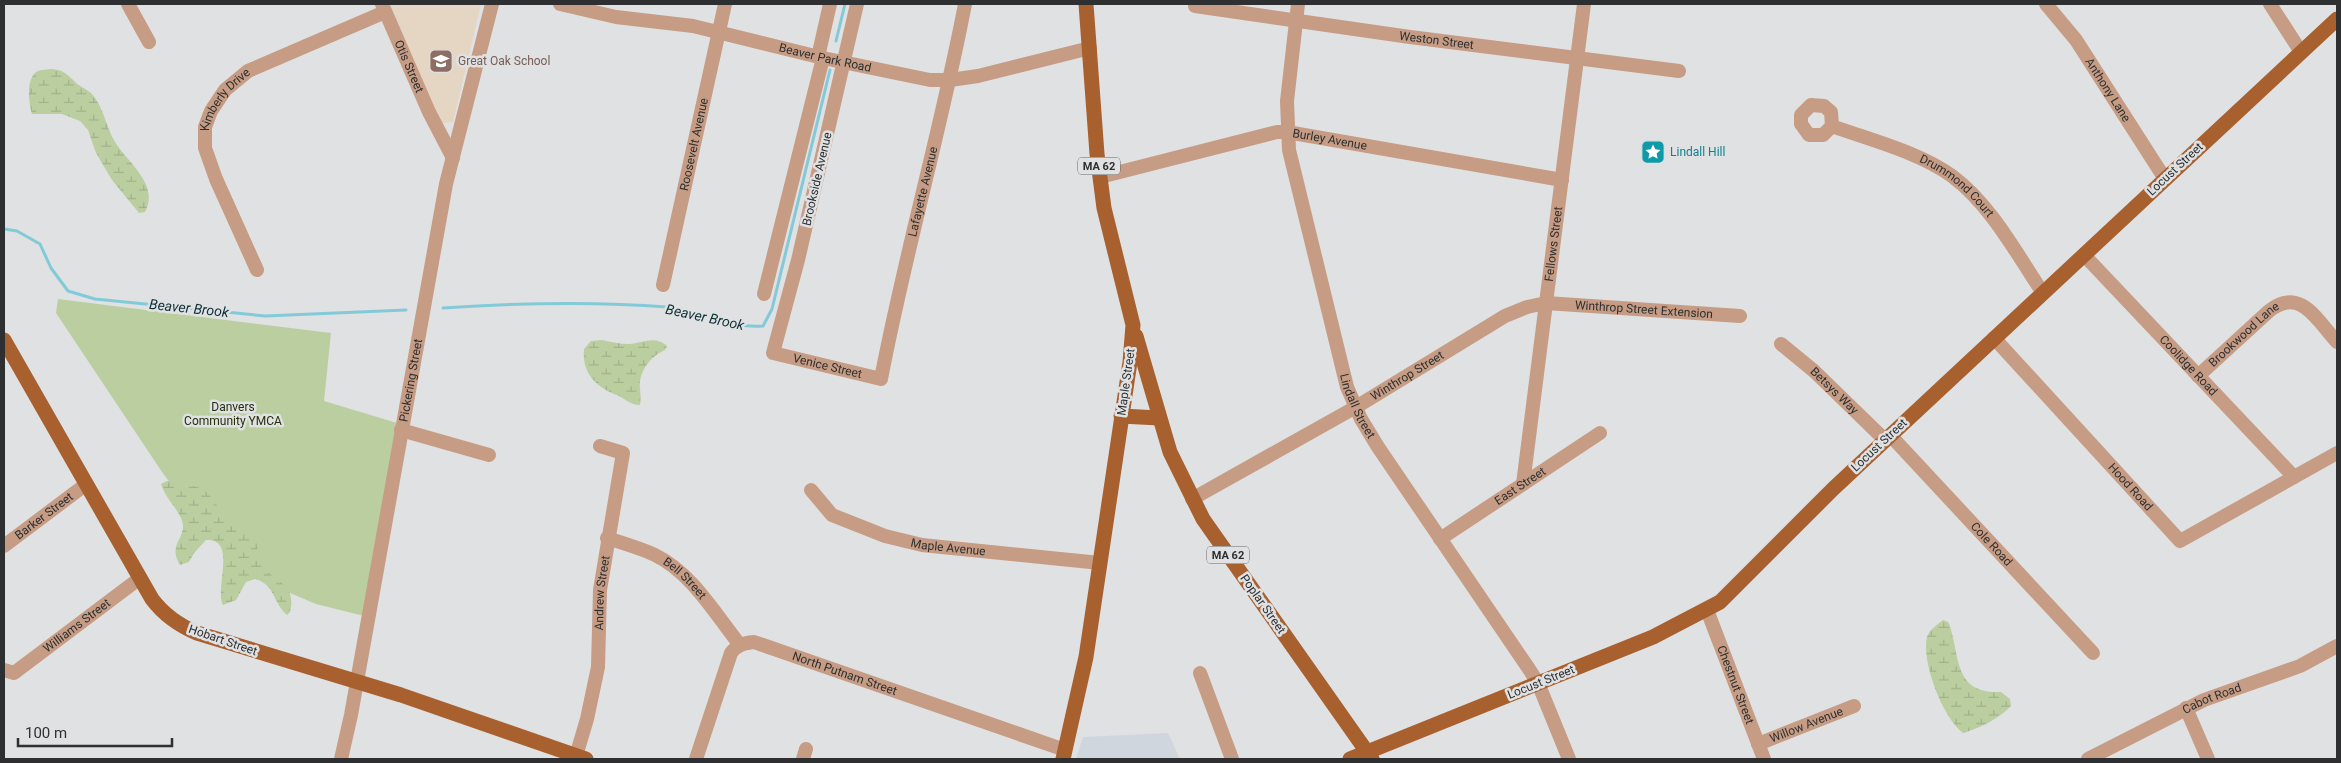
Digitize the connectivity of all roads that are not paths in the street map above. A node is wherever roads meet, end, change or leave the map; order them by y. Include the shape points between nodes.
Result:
1 (128, 4) edge
2 (492, 4) edge
3 (560, 4) edge
4 (725, 4) edge
5 (830, 4) edge
6 (857, 4) edge
7 (965, 4) edge
8 (1086, 4) edge
9 (1298, 4) edge
10 (1584, 4) edge
11 (2046, 4) edge
12 (2270, 4) edge
13 (1195, 6) dead end
14 (384, 8) edge
15 (1296, 19) junction
16 (2337, 19) edge
17 (719, 32) junction
18 (149, 42) dead end
19 (1090, 48) junction
20 (2301, 52) junction
21 (820, 57) junction
22 (1577, 57) junction
23 (844, 63) junction
24 (1679, 71) dead end
25 (950, 80) junction
26 (462, 119) junction
27 (1832, 126) dead end
28 (437, 127) junction
29 (1287, 132) junction
30 (453, 158) junction
31 (1100, 177) junction
32 (2165, 179) junction
33 (1562, 180) junction
34 (2084, 255) junction
35 (257, 270) dead end
36 (663, 285) dead end
37 (2044, 292) junction
38 (764, 294) dead end
39 (1546, 303) junction
40 (1740, 316) dead end
41 (1133, 325) junction
42 (1994, 338) junction
43 (4, 340) edge
44 (2337, 342) edge
45 (1781, 344) dead end
46 (773, 354) joint
47 (2198, 376) junction
48 (882, 379) joint
49 (1356, 407) junction
50 (1121, 416) junction
51 (1159, 418) junction
52 (401, 430) junction
53 (1600, 433) dead end
54 (1888, 438) junction
55 (600, 446) dead end
56 (2337, 453) edge
57 (489, 455) dead end
58 (2294, 477) junction
59 (1523, 484) junction
60 (85, 485) junction
61 (811, 490) dead end
62 (1192, 499) junction
63 (607, 538) junction
64 (1440, 539) junction
65 (4, 546) edge
66 (1100, 563) junction
67 (140, 578) junction
68 (1707, 610) junction
69 (740, 645) junction
70 (2337, 646) edge
71 (2093, 654) dead end
72 (9, 671) edge
73 (1200, 673) dead end
74 (357, 682) junction
75 (1538, 683) junction
76 (1854, 706) dead end
77 (2186, 708) junction
78 (1758, 744) junction
79 (1064, 754) edge
80 (1371, 756) edge
81 (581, 757) edge
82 (341, 759) edge
83 (696, 759) edge
84 (1232, 759) edge
85 (1350, 759) edge
86 (1569, 759) edge
87 (1764, 759) edge
88 (2088, 759) edge
89 (2208, 759) edge

1 - 18 street
2 - 26 street, Pickering Street
3 - 17 street, Beaver Park Road via 616,17
4 - 17 street, Roosevelt Avenue
5 - 21 street, Brookside Avenue
6 - 23 street, Brookside Avenue
7 - 25 street, Lafayette Avenue
8 - 19 main road, Maple Street / MA 62
9 - 15 street, Lindall Street
10 - 22 street, Fellows Street
11 - 32 street, Anthony Lane via 2076,40
12 - 20 street
13 - 15 street, Weston Street
14 - 28 street, Otis Street
14 - 35 street, Kimberly Drive via 248,72 225,90 211,111 205,148
15 - 22 street, Weston Street via 1410,37
15 - 29 street, Lindall Street via 1286,101
16 - 20 main road, Locust Street
17 - 21 street, Beaver Park Road
17 - 36 street, Roosevelt Avenue
19 - 25 street, Beaver Park Road
19 - 31 main road, Maple Street / MA 62
20 - 32 main road, Locust Street
21 - 23 street, Beaver Park Road
21 - 38 street, Brookside Avenue
22 - 24 street, Weston Street
22 - 33 street, Fellows Street
23 - 25 street, Beaver Park Road via 930,80
23 - 46 street, Brookside Avenue
25 - 48 street, Lafayette Avenue via 898,290
26 - 28 street via 448,127
26 - 30 street, Pickering Street
27 - 37 street, Drummond Court via 1932,164 1961,183 1987,211
28 - 30 street, Otis Street
29 - 31 street, Burley Avenue
29 - 33 street, Burley Avenue
29 - 49 street, Lindall Street via 1320,285 1347,387
30 - 52 street, Pickering Street
31 - 41 main road, Maple Street / MA 62 via 1104,208
32 - 34 main road, Locust Street
33 - 39 street, Fellows Street
34 - 37 main road, Locust Street
34 - 47 street, Coolidge Road
37 - 42 main road, Locust Street
39 - 40 street, Winthrop Street Extension
39 - 49 street, Winthrop Street via 1505,316
39 - 59 street, Fellows Street
41 - 50 main road, Maple Street
41 - 51 main road, Poplar Street / MA 62
42 - 54 main road, Locust Street
42 - 58 street, Hood Road via 2180,541
43 - 60 main road, Hobart Street
44 - 47 street, Brookwood Lane via 2306,308 2288,300 2269,311
45 - 54 street, Betsys Way
46 - 48 street, Venice Street
47 - 58 street, Coolidge Road
49 - 62 street, Winthrop Street
49 - 64 street, Lindall Street via 1378,447
50 - 51 main road
50 - 66 main road, Maple Street
51 - 62 main road, Poplar Street / MA 62 via 1170,452
52 - 57 street
52 - 74 street, Pickering Street
53 - 59 street, East Street
54 - 68 main road, Locust Street via 1730,594
54 - 71 street, Cole Road
55 - 63 street, Andrew Street via 623,453
56 - 58 street
59 - 64 street, East Street
60 - 65 street, Barker Street
60 - 67 main road, Hobart Street
61 - 66 street, Maple Avenue via 832,515 885,536 922,545
62 - 80 main road, Poplar Street / MA 62
63 - 69 street, Bell Street via 656,555 672,567 690,582
63 - 81 street, Andrew Street via 600,590 598,667
64 - 75 street, Lindall Street
66 - 79 main road, Maple Street via 1086,657
67 - 72 street, Williams Street
67 - 74 main road, Hobart Street via 159,608 178,624 196,633
68 - 75 main road, Locust Street via 1653,637
68 - 78 street, Chestnut Street
69 - 79 street, North Putnam Street via 754,642 763,645
69 - 83 street via 731,653
70 - 77 street, Cabot Road via 2300,666
73 - 84 street
74 - 81 main road, Hobart Street via 485,722
74 - 82 street, Pickering Street
75 - 80 main road, Locust Street
75 - 86 street, Lindall Street
76 - 78 street, Willow Avenue
77 - 88 street, Cabot Road
77 - 89 street
78 - 87 street, Chestnut Street
80 - 85 main road, Locust Street

